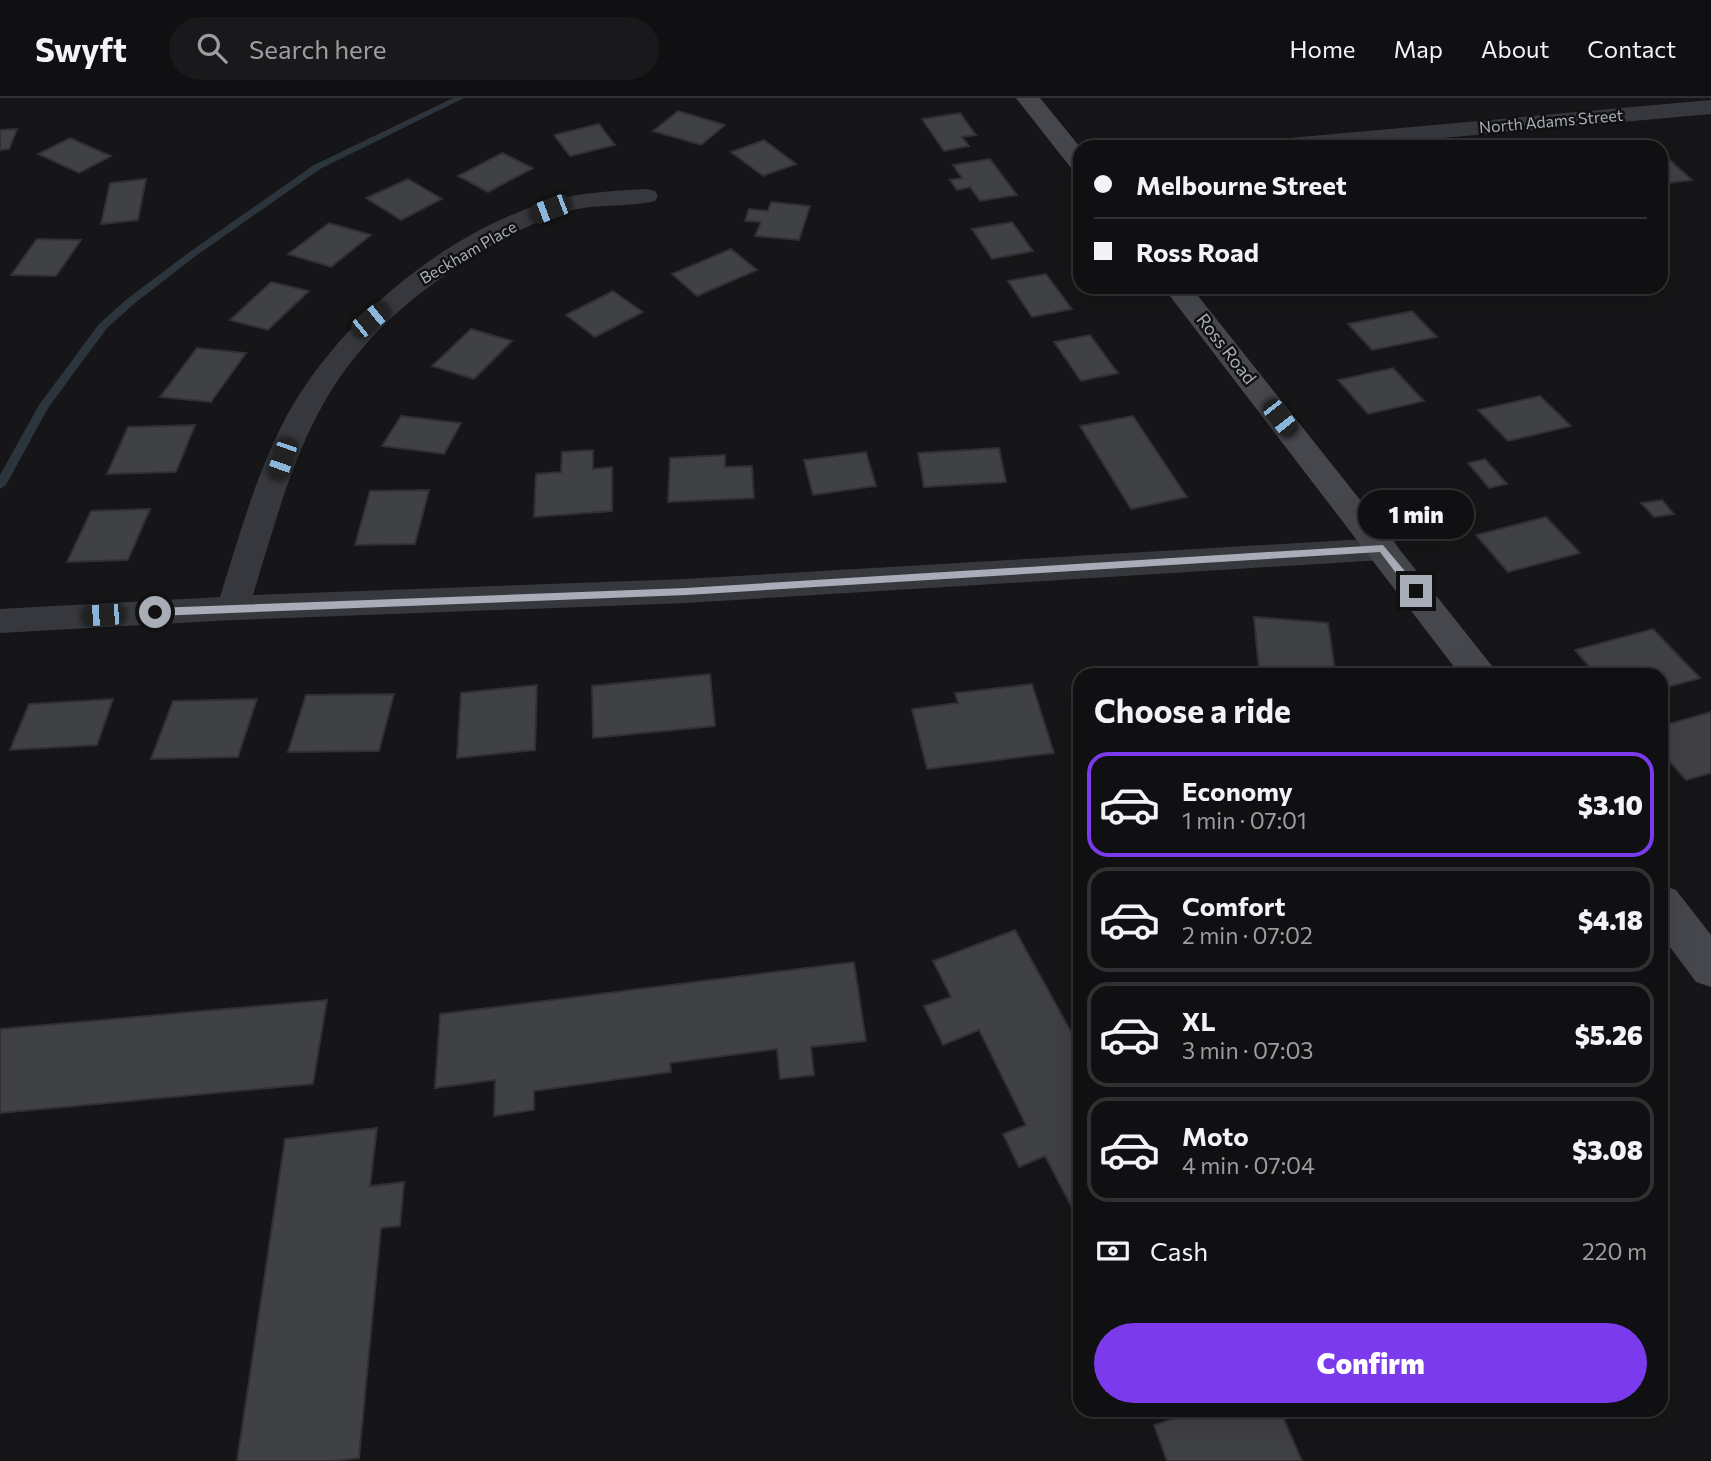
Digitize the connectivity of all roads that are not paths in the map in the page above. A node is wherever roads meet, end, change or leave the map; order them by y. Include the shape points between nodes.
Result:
1 (1028, 98) edge
2 (1711, 107) edge
3 (1344, 140) edge
4 (1073, 153) edge
5 (646, 196) dead end
6 (1183, 294) edge
7 (1383, 549) junction
8 (233, 608) junction
9 (0, 621) edge
10 (1476, 668) edge
11 (1668, 912) edge
12 (1711, 968) edge

1 - 4 street
2 - 3 street, North Adams Street
5 - 8 street, Beckham Place via 569,204 524,220 446,262 370,320 307,404 282,459
6 - 7 street, Ross Road
7 - 8 street via 686,592
7 - 10 street, Ross Road
8 - 9 street
11 - 12 street

